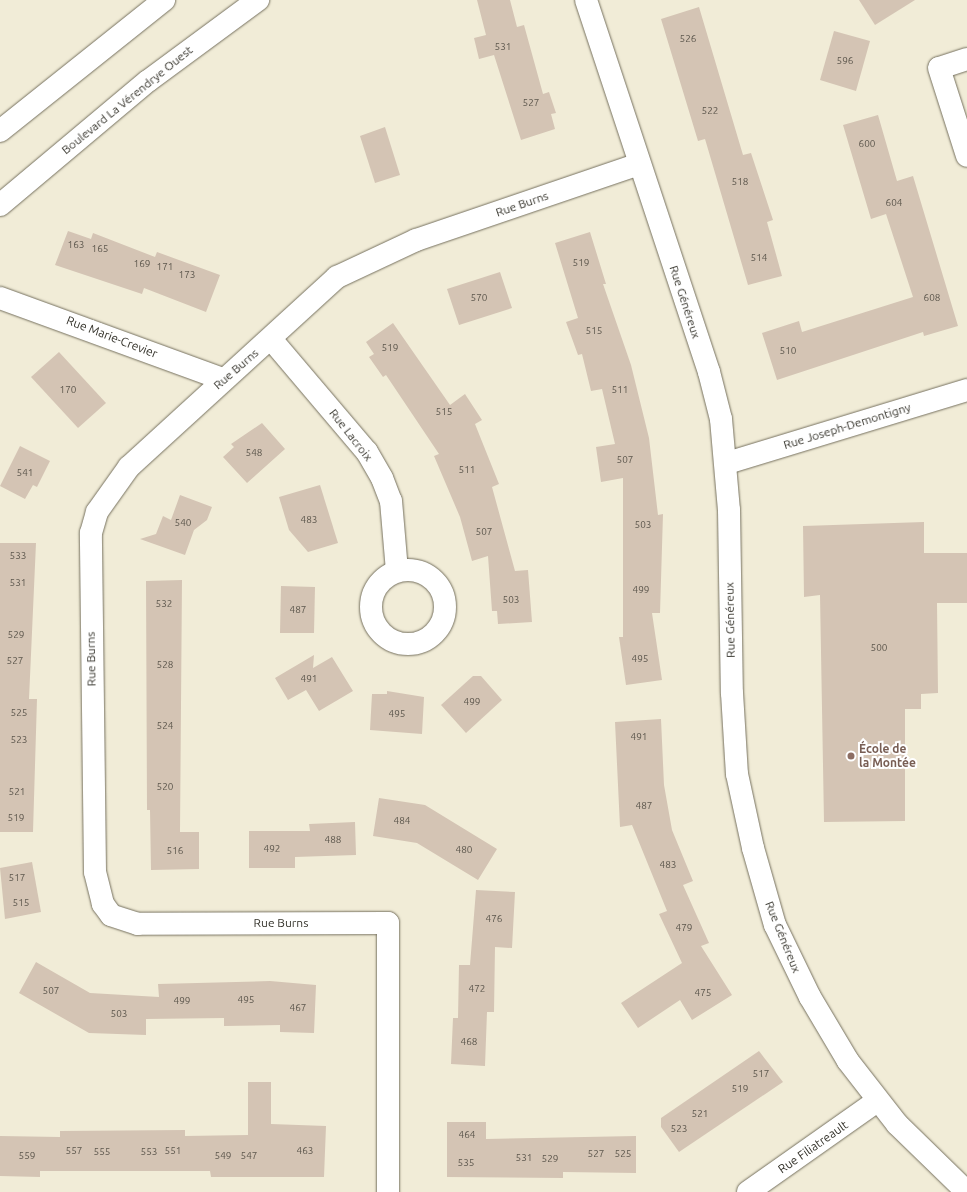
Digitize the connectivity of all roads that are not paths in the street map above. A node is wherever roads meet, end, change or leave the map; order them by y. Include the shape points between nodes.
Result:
1 (164, 0) edge
2 (258, 0) edge
3 (586, 0) edge
4 (967, 59) edge
5 (0, 131) edge
6 (967, 156) edge
7 (639, 164) junction
8 (0, 205) edge
9 (0, 298) edge
10 (271, 339) junction
11 (223, 379) junction
12 (967, 390) edge
13 (726, 463) junction
14 (397, 571) dead end
15 (877, 1102) junction
16 (388, 1192) edge
17 (748, 1192) edge
18 (967, 1192) edge

1 - 5 street
2 - 8 street, Boulevard La Vérendrye Ouest via 148,81
3 - 7 street, Rue Généreux
4 - 6 street via 939,68
7 - 10 street, Rue Burns via 416,240 365,262 337,278
7 - 13 street, Rue Généreux via 709,372
9 - 11 street, Rue Marie-Crevier
10 - 11 street, Rue Burns
10 - 14 street, Rue Lacroix via 358,441 382,478 394,521
11 - 16 street, Rue Burns via 118,479 97,512 91,533 97,890 111,915 138,924 388,923
12 - 13 street, Rue Joseph-Demontigny
13 - 15 street, Rue Généreux via 732,693 737,774 744,812 773,918 790,960 834,1038
15 - 17 street, Rue Filiatreault
15 - 18 street, Rue Généreux

